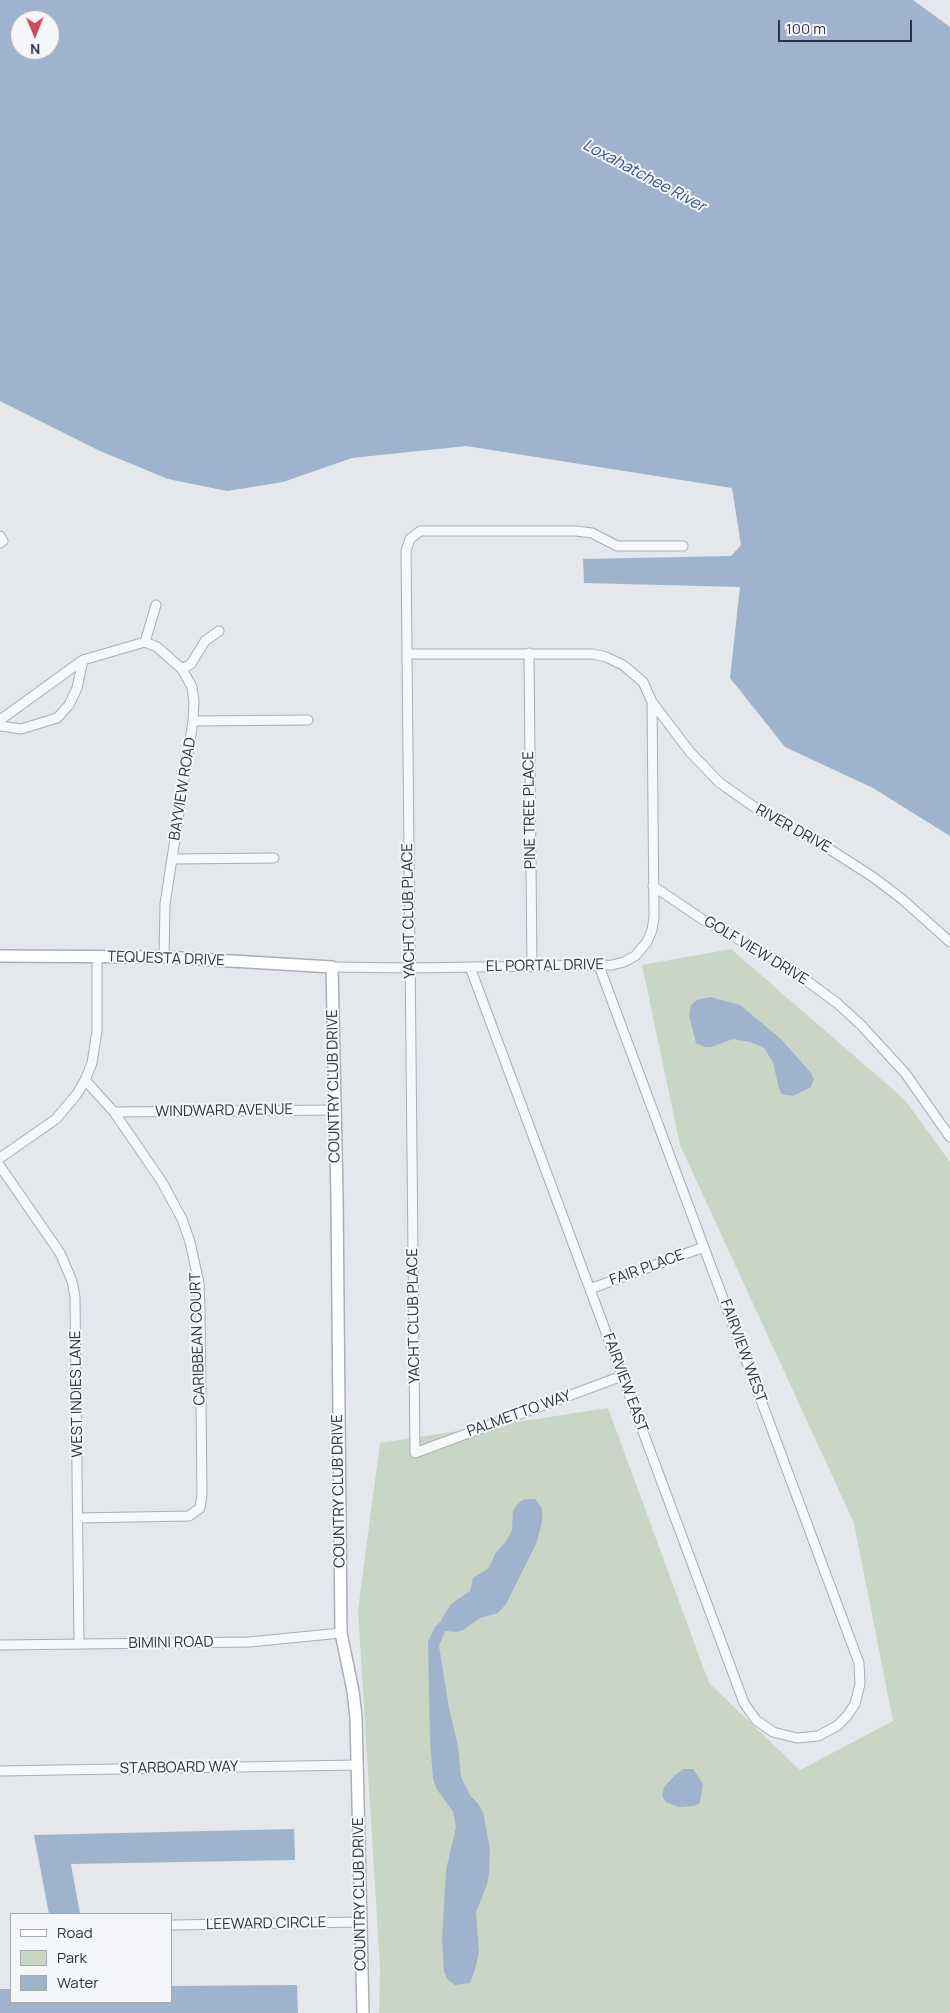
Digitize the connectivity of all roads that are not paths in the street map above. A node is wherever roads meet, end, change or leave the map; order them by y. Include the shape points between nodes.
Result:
1 (0, 536) edge
2 (0, 543) edge
3 (683, 546) dead end
4 (156, 605) dead end
5 (219, 631) dead end
6 (144, 642) junction
7 (529, 653) junction
8 (407, 654) junction
9 (83, 660) junction
10 (182, 669) junction
11 (652, 702) junction
12 (0, 720) edge
13 (308, 720) dead end
14 (193, 721) junction
15 (0, 726) edge
16 (274, 858) dead end
17 (172, 860) junction
18 (653, 886) junction
19 (950, 942) edge
20 (0, 956) edge
21 (97, 957) junction
22 (164, 957) junction
23 (600, 966) junction
24 (332, 967) junction
25 (470, 967) junction
26 (532, 967) junction
27 (410, 968) junction
28 (85, 1080) junction
29 (334, 1110) junction
30 (114, 1112) junction
31 (950, 1136) edge
32 (0, 1158) edge
33 (0, 1166) edge
34 (704, 1247) junction
35 (590, 1290) junction
36 (622, 1376) junction
37 (415, 1453) joint
38 (78, 1518) junction
39 (341, 1633) junction
40 (79, 1644) junction
41 (0, 1645) edge
42 (831, 1730) joint
43 (358, 1766) junction
44 (0, 1771) edge
45 (361, 1922) junction
46 (172, 1925) edge
47 (363, 2013) edge

1 - 2 street via 3,541
3 - 8 street, YACHT CLUB PLACE via 617,546 592,533 576,531 420,531 407,544 406,551
4 - 6 street
5 - 10 street via 205,641 191,664
6 - 9 street
6 - 10 street, BAYVIEW ROAD via 157,647
7 - 8 street
7 - 11 street, EL PORTAL DRIVE via 594,654 612,659 646,687
7 - 26 street, PINE TREE PLACE
8 - 27 street, YACHT CLUB PLACE
9 - 12 street
9 - 15 street via 77,688 69,705 57,718 21,729
10 - 14 street, BAYVIEW ROAD via 193,694
11 - 18 street, EL PORTAL DRIVE
11 - 19 street, RIVER DRIVE via 690,752 720,782 760,811 874,877
13 - 14 street
14 - 17 street, BAYVIEW ROAD
16 - 17 street
17 - 22 street, BAYVIEW ROAD via 165,904
18 - 23 street, EL PORTAL DRIVE via 653,924 647,942 630,959
18 - 31 street, GOLF VIEW DRIVE via 702,919 785,964 837,1003 899,1066
20 - 21 street, TEQUESTA DRIVE
21 - 22 street, TEQUESTA DRIVE
21 - 28 street via 97,1032 92,1063
22 - 24 street, TEQUESTA DRIVE
23 - 26 street, EL PORTAL DRIVE
23 - 34 street, FAIRVIEW WEST
24 - 27 street, EL PORTAL DRIVE
24 - 29 street, COUNTRY CLUB DRIVE
25 - 26 street, EL PORTAL DRIVE
25 - 27 street, EL PORTAL DRIVE
25 - 35 street, FAIRVIEW EAST
27 - 37 street, YACHT CLUB PLACE
28 - 30 street, CARIBBEAN COURT
28 - 32 street via 56,1119
29 - 30 street, WINDWARD AVENUE
29 - 39 street, COUNTRY CLUB DRIVE
30 - 38 street, CARIBBEAN COURT via 175,1204 194,1259 200,1308 202,1495 200,1508 188,1516
33 - 38 street, WEST INDIES LANE via 60,1253 72,1281 76,1304
34 - 35 street, FAIR PLACE
34 - 42 street, FAIRVIEW WEST via 859,1663 860,1684 855,1704
35 - 36 street, FAIRVIEW EAST
36 - 37 street, PALMETTO WAY
36 - 42 street, FAIRVIEW EAST via 747,1709 761,1725 785,1736 811,1737
38 - 40 street, WEST INDIES LANE
39 - 40 street, BIMINI ROAD via 249,1642
39 - 43 street, COUNTRY CLUB DRIVE via 354,1691
40 - 41 street, BIMINI ROAD
43 - 44 street, STARBOARD WAY
43 - 45 street, COUNTRY CLUB DRIVE
45 - 46 street, LEEWARD CIRCLE
45 - 47 street, COUNTRY CLUB DRIVE

